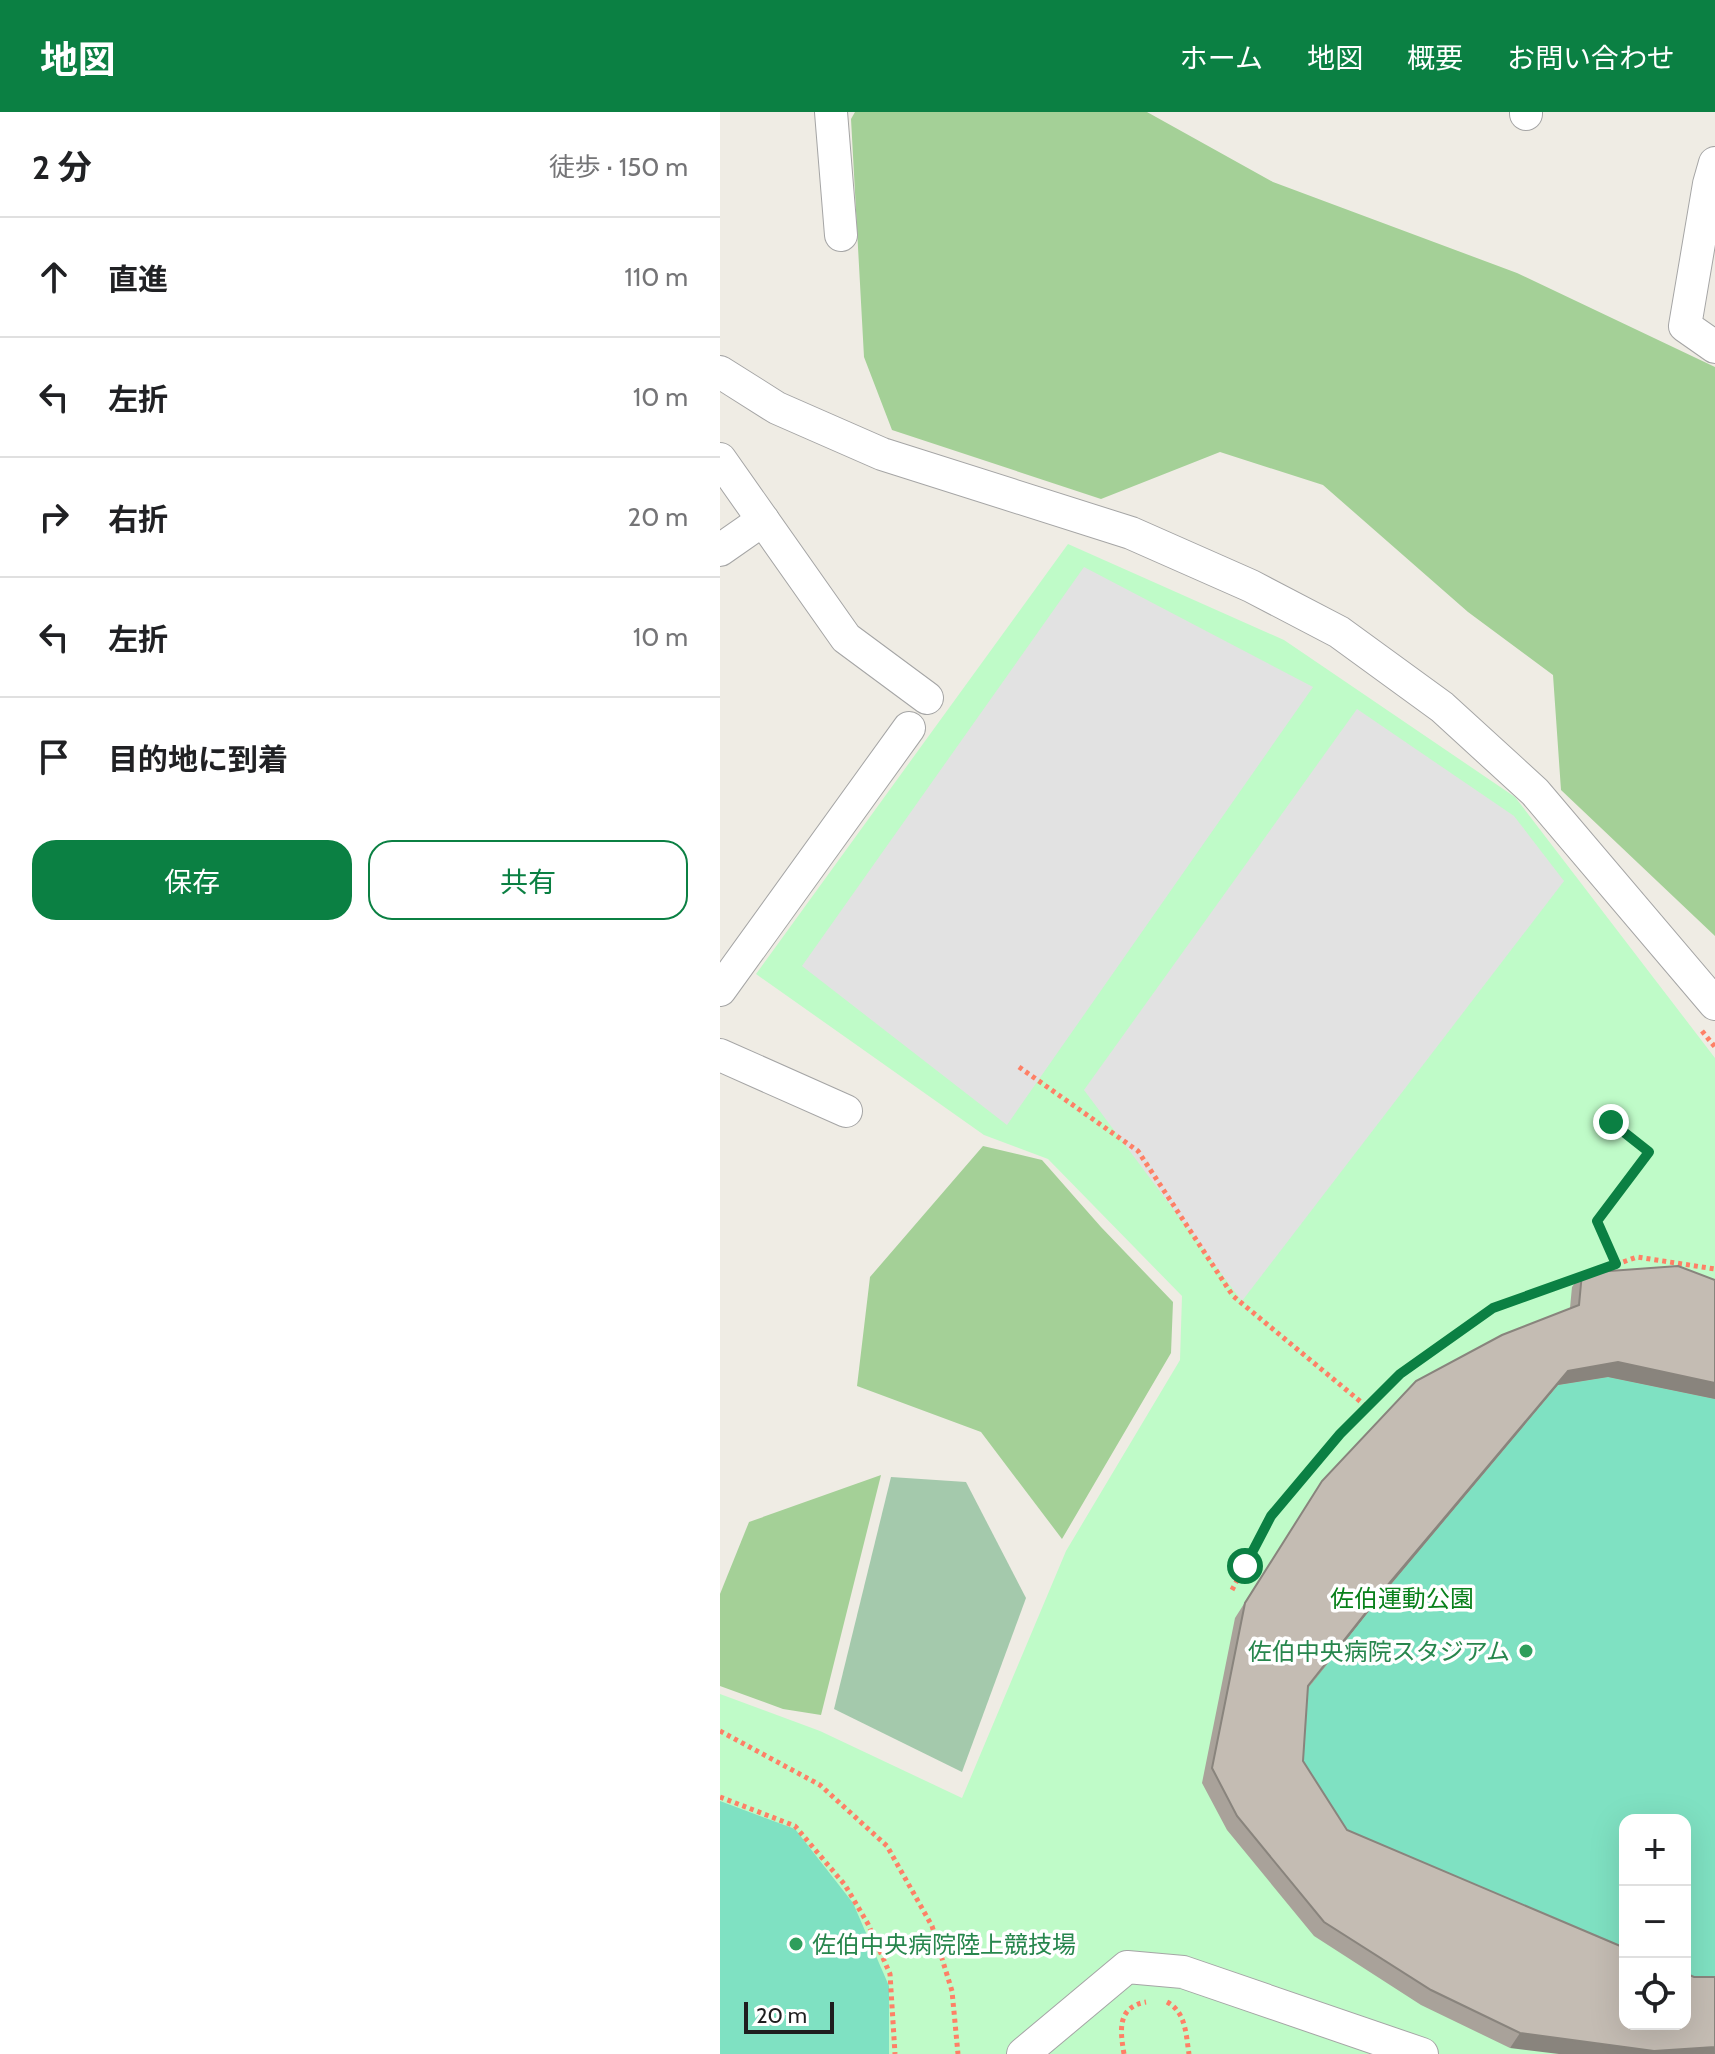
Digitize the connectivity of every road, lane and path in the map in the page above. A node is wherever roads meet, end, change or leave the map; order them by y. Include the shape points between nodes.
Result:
1 (831, 112) edge
2 (1715, 163) edge
3 (841, 235) dead end
4 (1715, 347) edge
5 (720, 372) edge
6 (720, 459) edge
7 (763, 520) junction
8 (720, 550) edge
9 (927, 698) dead end
10 (909, 728) dead end
11 (720, 990) edge
12 (1705, 1013) edge
13 (1715, 1047) edge
14 (720, 1055) edge
15 (1019, 1067) dead end
16 (846, 1111) dead end
17 (1611, 1122) dead end
18 (1616, 1264) junction
19 (1715, 1269) edge
20 (1367, 1407) junction
21 (1232, 1590) dead end
22 (720, 1731) edge
23 (720, 1797) edge
24 (1163, 2000) dead end
25 (1152, 2001) dead end
26 (895, 2054) edge
27 (958, 2054) edge
28 (1023, 2054) edge
29 (1124, 2054) edge
30 (1189, 2054) edge
31 (1422, 2054) edge

1 - 3 street
2 - 4 street via 1685,326
5 - 12 street via 777,408 882,454 1131,533 1339,632 1442,707 1535,792
6 - 7 street
7 - 8 street
7 - 9 street via 846,638
10 - 11 street
12 - 13 path
14 - 16 street
15 - 20 path via 1138,1151 1233,1296
17 - 18 path via 1649,1152 1597,1221
18 - 19 path via 1637,1257
18 - 20 path via 1493,1308 1400,1374
20 - 21 path via 1271,1516
22 - 27 path via 820,1785 887,1846 932,1926 952,1991
23 - 26 path via 795,1826 845,1885 890,1974
24 - 30 path via 1182,2017
25 - 29 path via 1126,2010 1121,2021
28 - 31 street via 1127,1967 1183,1972

